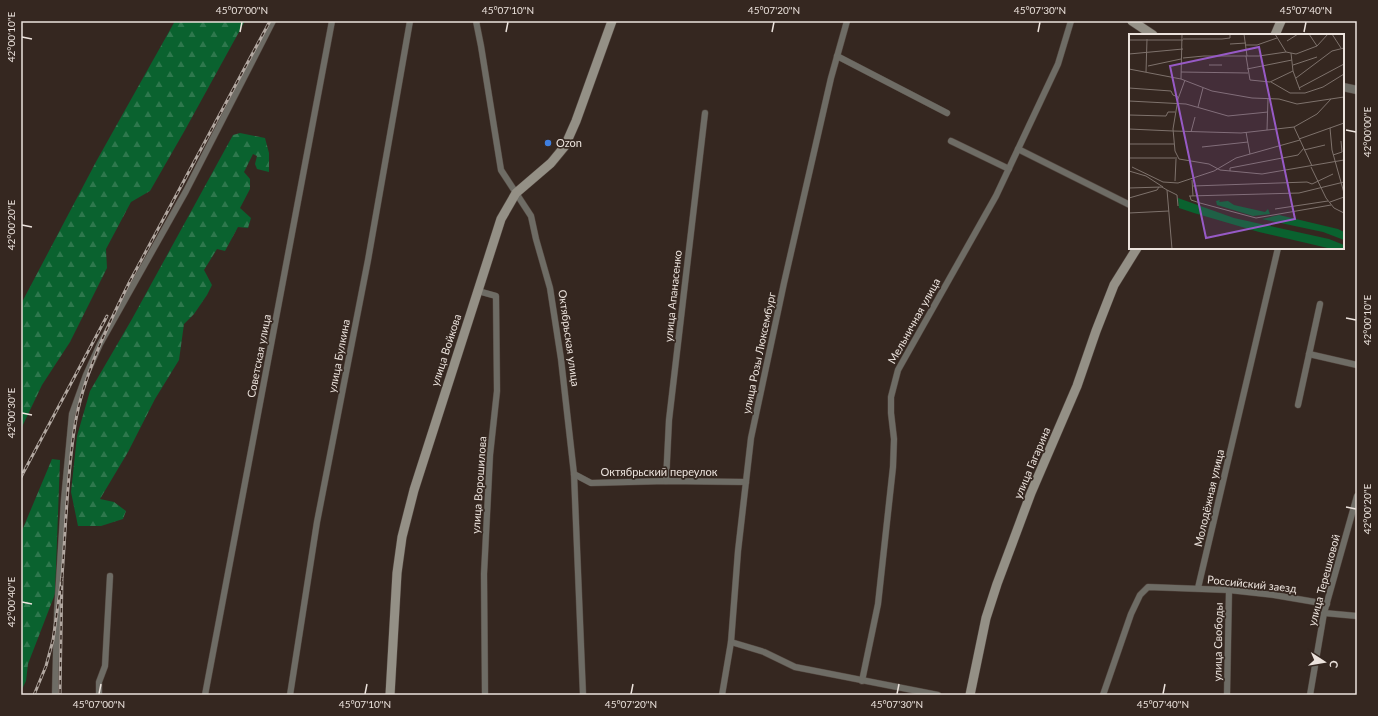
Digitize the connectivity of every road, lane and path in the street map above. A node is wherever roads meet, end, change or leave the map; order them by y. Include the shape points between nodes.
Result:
1 (273, 21) edge
2 (332, 21) edge
3 (410, 21) edge
4 (476, 21) edge
5 (612, 21) edge
6 (847, 21) edge
7 (1071, 21) edge
8 (1132, 21) edge
9 (1281, 21) edge
10 (1152, 34) edge
11 (1275, 34) edge
12 (837, 56) junction
13 (1344, 87) edge
14 (1357, 90) edge
15 (705, 113) dead end
16 (947, 113) dead end
17 (951, 141) dead end
18 (1018, 149) junction
19 (1009, 169) junction
20 (516, 193) junction
21 (1129, 204) edge
22 (1136, 249) edge
23 (1278, 249) edge
24 (478, 291) junction
25 (1320, 304) dead end
26 (1309, 354) junction
27 (1357, 365) edge
28 (1298, 405) dead end
29 (574, 474) junction
30 (666, 481) junction
31 (746, 482) junction
32 (1357, 496) edge
33 (110, 576) dead end
34 (1198, 588) junction
35 (1229, 590) junction
36 (1327, 604) junction
37 (1324, 613) junction
38 (1357, 616) edge
39 (731, 642) junction
40 (862, 680) junction
41 (55, 695) edge
42 (99, 695) edge
43 (205, 695) edge
44 (290, 695) edge
45 (390, 695) edge
46 (485, 695) edge
47 (582, 695) edge
48 (722, 695) edge
49 (938, 695) edge
50 (970, 695) edge
51 (1103, 695) edge
52 (1227, 695) edge
53 (1310, 695) edge

1 - 41 street via 186,191 100,344 72,414 57,613
2 - 43 street, Советская улица
3 - 44 street, улица Булкина via 368,260 317,522
4 - 20 street via 501,170
5 - 20 main road via 565,146 552,163
6 - 12 street, улица Розы Люксембург
7 - 18 street, Мельничная улица via 1058,64
8 - 10 main road
9 - 11 main road
12 - 16 street
12 - 31 street, улица Розы Люксембург via 751,438
13 - 14 street
15 - 30 street, улица Апанасенко via 669,420
17 - 19 street
18 - 19 street, Мельничная улица
18 - 21 street
19 - 40 street, Мельничная улица via 898,370 891,397 893,467 879,596
20 - 24 main road, улица Войкова via 502,217
20 - 29 street, Октябрьская улица via 531,216 550,288
22 - 50 main road, улица Гагарина via 1114,285 1078,386 1031,493 997,584 986,618
23 - 34 street, Молодёжная улица
24 - 45 main road, улица Войкова via 414,490 402,537 396,587
24 - 46 street, улица Ворошилова via 496,296 498,391 490,455 484,574
25 - 26 street
26 - 27 street
26 - 28 street
29 - 30 street, Октябрьский переулок via 591,482
29 - 47 street, Октябрьская улица
30 - 31 street, Октябрьский переулок
31 - 39 street, улица Розы Люксембург
32 - 36 street, улица Терешковой
33 - 42 street via 105,666
34 - 35 street, Российский заезд
34 - 51 street via 1148,587 1140,595
35 - 36 street, Российский заезд
35 - 52 street, улица Свободы
36 - 37 street, улица Терешковой
37 - 38 street
37 - 53 street, улица Терешковой
39 - 40 street via 764,652 795,667
39 - 48 street, улица Розы Люксембург
40 - 49 street

